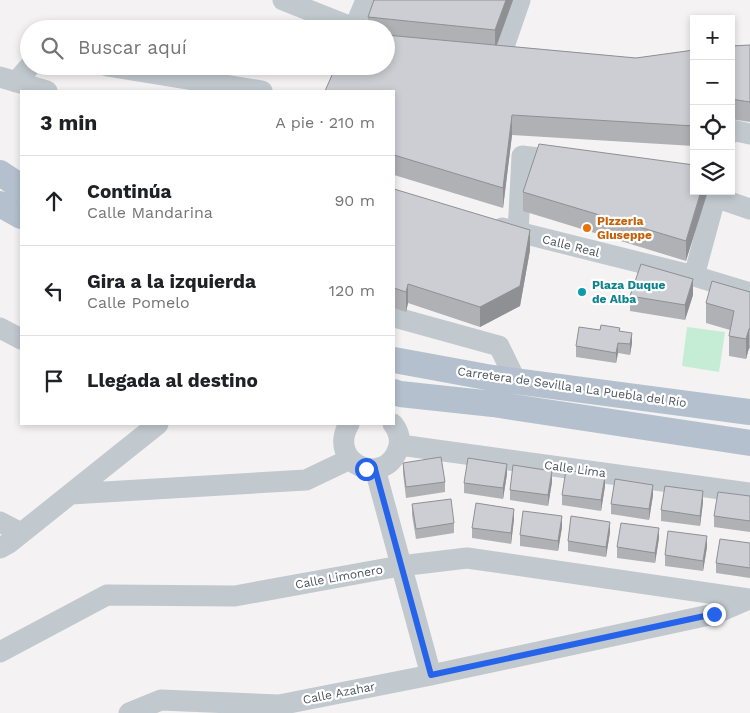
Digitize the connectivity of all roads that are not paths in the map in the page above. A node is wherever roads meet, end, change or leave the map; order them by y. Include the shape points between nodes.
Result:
1 (283, 0) edge
2 (366, 0) edge
3 (520, 0) edge
4 (334, 20) edge
5 (357, 20) edge
6 (475, 58) edge
7 (20, 72) edge
8 (163, 75) edge
9 (8, 80) edge
10 (43, 90) edge
11 (256, 90) edge
12 (735, 131) edge
13 (750, 134) edge
14 (578, 162) edge
15 (0, 173) edge
16 (20, 186) edge
17 (716, 195) edge
18 (718, 195) edge
19 (0, 204) edge
20 (750, 208) edge
21 (20, 215) edge
22 (0, 216) edge
23 (483, 222) edge
24 (20, 227) edge
25 (518, 233) junction
26 (694, 276) junction
27 (750, 293) edge
28 (395, 317) edge
29 (0, 328) edge
30 (20, 338) edge
31 (395, 360) edge
32 (516, 381) junction
33 (395, 392) edge
34 (750, 412) edge
35 (157, 425) edge
36 (348, 425) edge
37 (394, 425) edge
38 (750, 443) edge
39 (400, 445) junction
40 (350, 459) junction
41 (375, 469) junction
42 (750, 493) edge
43 (70, 494) junction
44 (0, 522) edge
45 (21, 534) junction
46 (0, 548) edge
47 (400, 566) junction
48 (750, 599) edge
49 (0, 652) edge
50 (431, 675) junction
51 (129, 713) edge

1 - 4 street
2 - 5 street
3 - 6 street via 509,61
7 - 9 street
8 - 11 street
9 - 10 street
12 - 13 street
14 - 25 street via 522,156
15 - 16 main road
17 - 26 street
18 - 20 street
19 - 21 main road
22 - 24 street
23 - 25 street, Calle Real
25 - 26 street, Calle Real
26 - 27 street, Calle Real
28 - 32 street via 499,346
29 - 30 street
31 - 32 main road, Carretera de Sevilla a La Puebla del Río
32 - 34 main road, Carretera de Sevilla a La Puebla del Río
33 - 38 main road
35 - 43 street
36 - 40 street via 343,442
37 - 39 street
39 - 41 street via 391,461
39 - 42 street, Calle Lima
40 - 41 street via 366,469
40 - 43 street via 306,480
41 - 47 street
43 - 45 street
44 - 45 street
45 - 46 street
47 - 48 street, Calle Limonero via 466,558
47 - 49 street, Calle Limonero via 235,596 107,595
47 - 50 street
48 - 50 street, Calle Azahar via 714,614
50 - 51 street, Calle Azahar via 280,706 161,700

